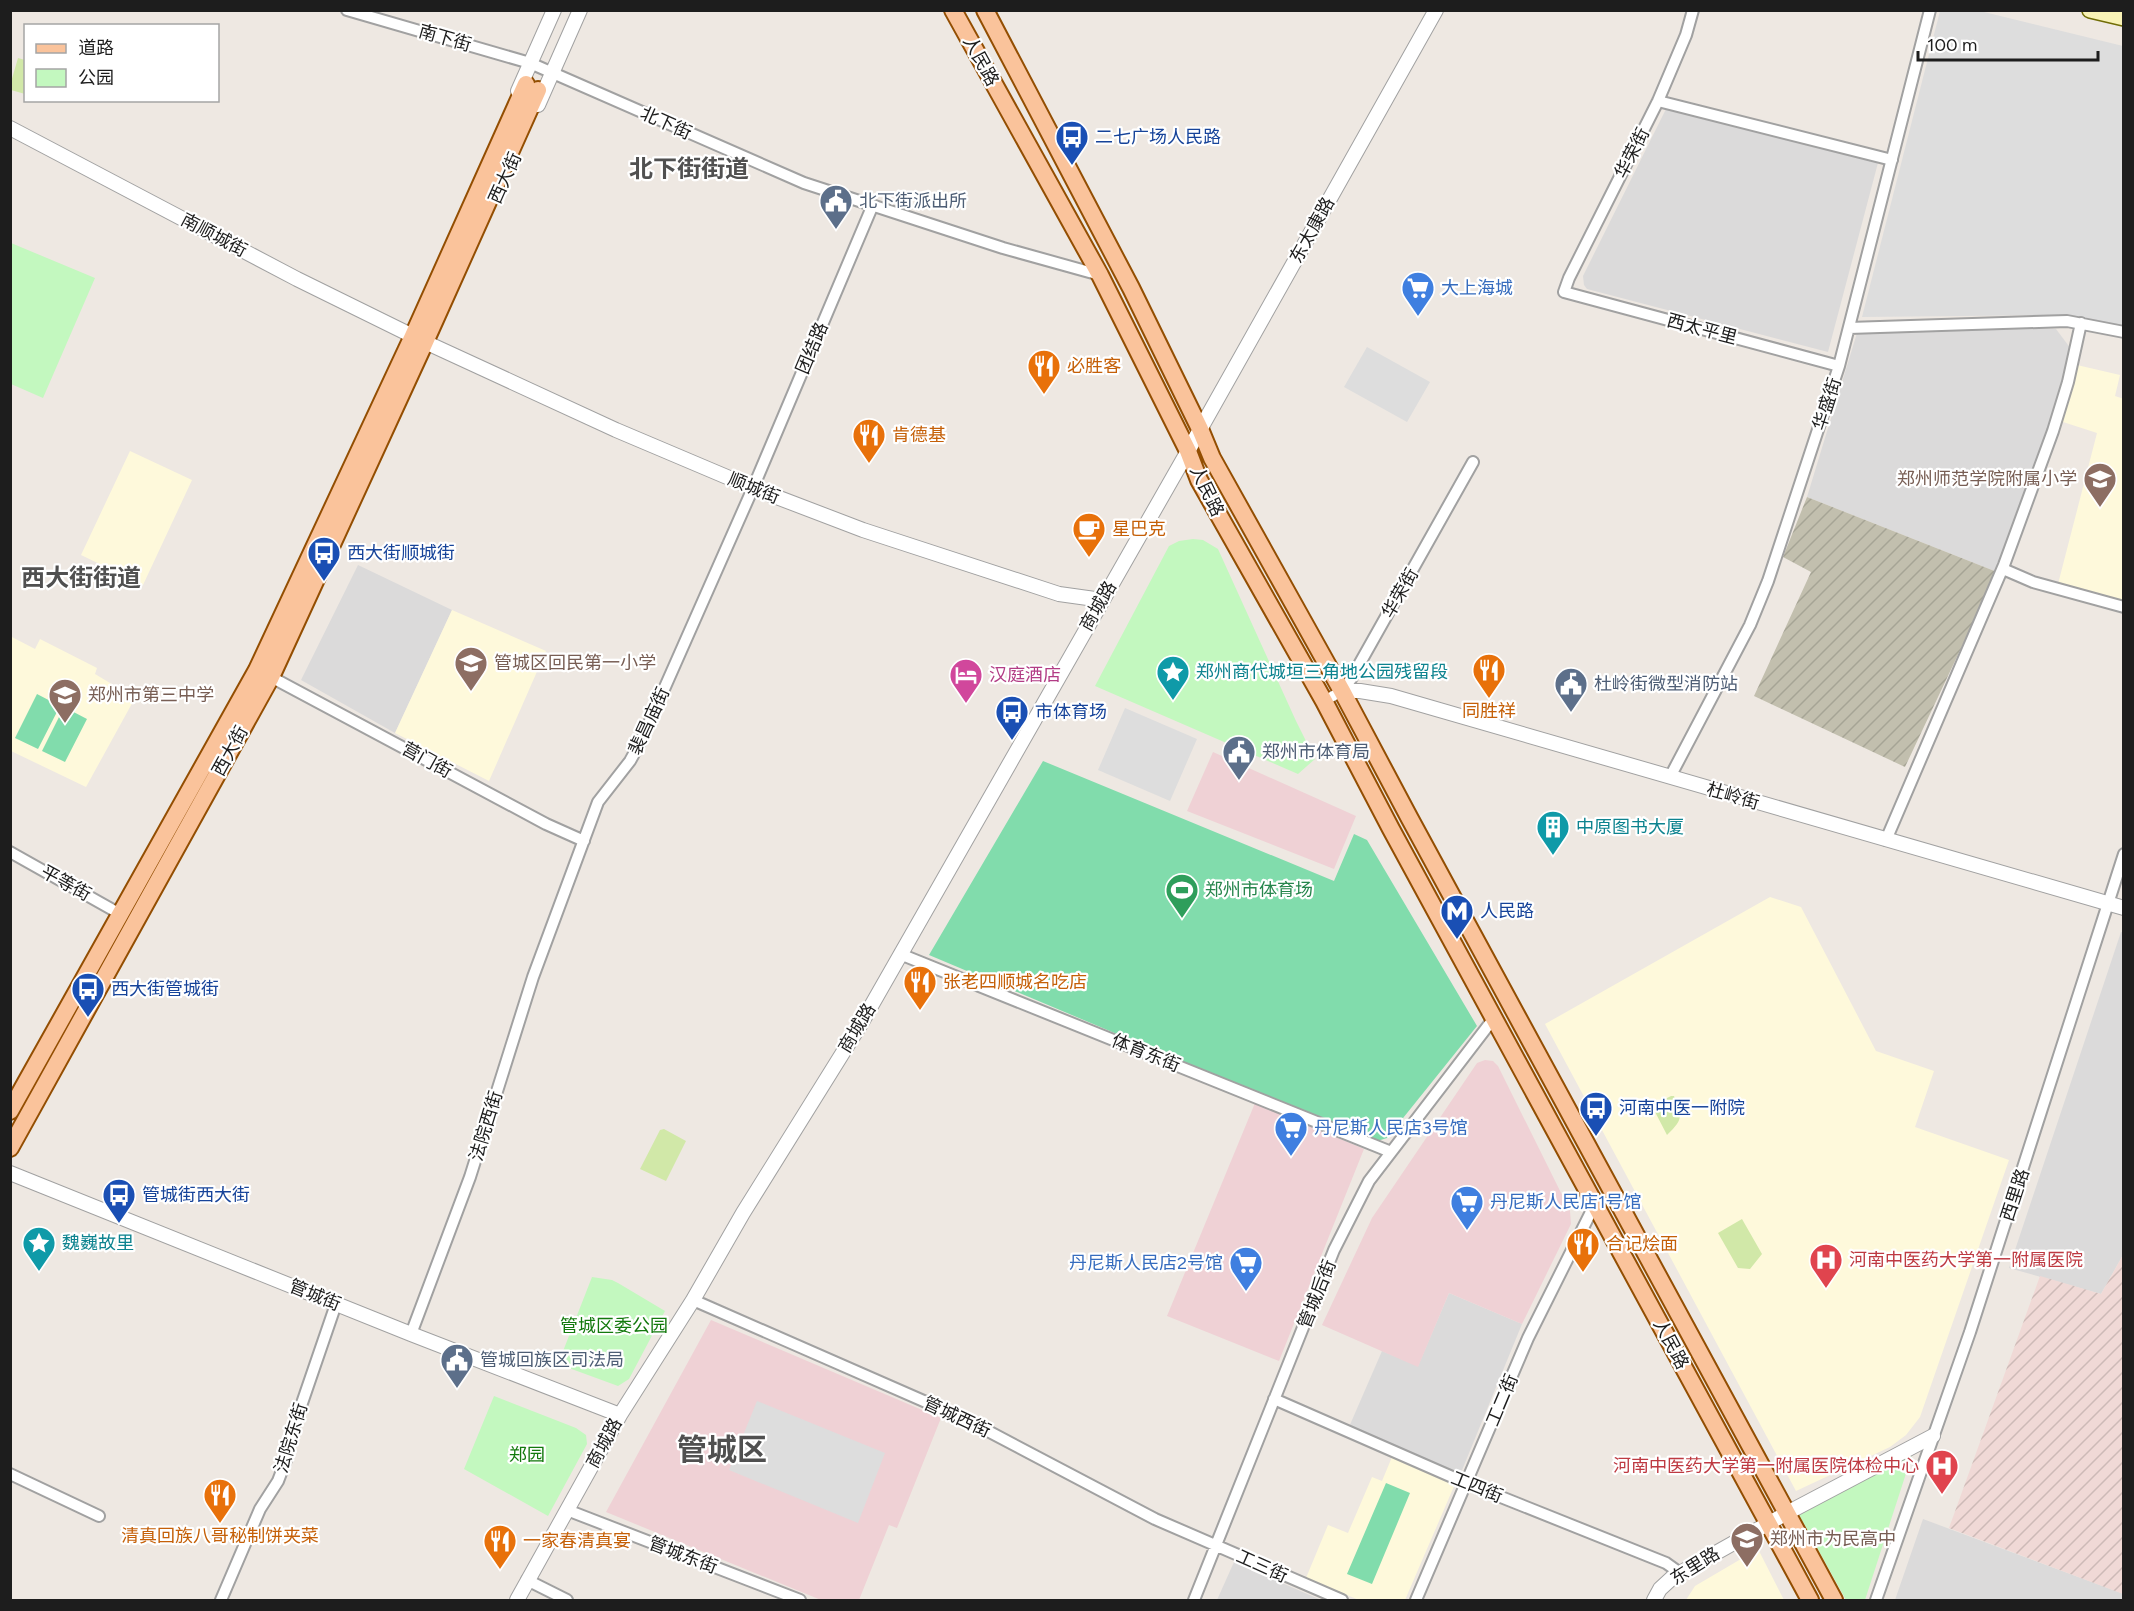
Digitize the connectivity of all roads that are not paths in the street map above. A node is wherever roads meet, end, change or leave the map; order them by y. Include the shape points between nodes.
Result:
1 (347, 10) edge
2 (554, 10) edge
3 (580, 10) edge
4 (953, 10) edge
5 (985, 10) edge
6 (1436, 10) edge
7 (1693, 10) edge
8 (1929, 10) edge
9 (2090, 10) edge
10 (2124, 18) edge
11 (541, 68) junction
12 (532, 87) dead end
13 (1658, 101) junction
14 (10, 128) edge
15 (1892, 160) junction
16 (872, 207) junction
17 (1100, 274) junction
18 (1564, 292) joint
19 (2081, 323) junction
20 (1849, 328) junction
21 (2124, 332) edge
22 (419, 339) junction
23 (1839, 366) junction
24 (1200, 429) junction
25 (1188, 450) junction
26 (1473, 462) dead end
27 (753, 488) junction
28 (2003, 569) junction
29 (1102, 600) junction
30 (2124, 607) edge
31 (271, 677) junction
32 (1342, 691) junction
33 (1324, 701) junction
34 (1670, 777) junction
35 (1886, 840) junction
36 (584, 841) junction
37 (10, 852) edge
38 (2124, 854) edge
39 (2109, 904) junction
40 (2124, 908) edge
41 (122, 915) junction
42 (556, 916) joint
43 (900, 954) junction
44 (1494, 1018) junction
45 (10, 1112) edge
46 (10, 1148) edge
47 (1391, 1152) junction
48 (10, 1173) edge
49 (1595, 1204) junction
50 (693, 1300) junction
51 (336, 1304) junction
52 (411, 1334) junction
53 (1274, 1399) junction
54 (620, 1415) junction
55 (1933, 1436) junction
56 (10, 1474) edge
57 (1467, 1483) junction
58 (567, 1510) junction
59 (1787, 1513) junction
60 (99, 1516) dead end
61 (1768, 1524) junction
62 (1216, 1545) junction
63 (1680, 1574) junction
64 (527, 1580) junction
65 (220, 1600) edge
66 (517, 1600) edge
67 (567, 1600) edge
68 (800, 1600) edge
69 (1194, 1600) edge
70 (1342, 1600) edge
71 (1416, 1600) edge
72 (1654, 1600) edge
73 (1810, 1600) edge
74 (1834, 1600) edge
75 (1876, 1600) edge

1 - 11 street, 南下街
2 - 11 street, 西大街
3 - 11 street, 西大街
4 - 17 main road, 人民路
5 - 24 main road, 人民路
6 - 24 street, 东太康路
7 - 13 street, 华荣街
8 - 15 street, 华盛街
9 - 10 main road
11 - 16 street, 北下街 via 804,183
11 - 22 street, 西大街 via 441,321
11 - 22 street, 西大街 via 417,311
12 - 22 main road, 西大街
13 - 15 street
13 - 18 street, 华荣街
14 - 22 street, 南顺城街
15 - 20 street, 华盛街
16 - 17 street, 北下街
16 - 27 street, 团结路
17 - 25 main road, 人民路
18 - 23 street, 西太平里
19 - 20 street
19 - 21 street
19 - 28 street via 2054,431
20 - 23 street, 华盛街
22 - 27 street, 顺城街
22 - 31 main road, 西大街
22 - 41 main road, 西大街 via 257,670
23 - 34 street, 华盛街 via 1750,625
24 - 25 street, 东太康路
24 - 32 main road, 人民路 via 1212,458
25 - 29 street, 商城路
25 - 33 main road, 人民路 via 1199,480
26 - 32 street, 华荣街
27 - 29 street, 顺城街 via 863,530 1024,583 1059,594
27 - 36 street, 裴昌庙街 via 642,739 598,802
28 - 30 street via 2033,582
28 - 35 street
29 - 43 street, 商城路
31 - 36 street, 营门街
31 - 46 main road, 西大街
32 - 33 street
32 - 34 street, 杜岭街 via 1391,696
32 - 59 main road, 人民路
33 - 44 main road, 人民路
34 - 35 street, 杜岭街
35 - 39 street, 杜岭街
36 - 42 street, 裴昌庙街
37 - 41 street, 平等街
38 - 39 street, 西里路
39 - 40 street, 杜岭街
39 - 55 street, 西里路
41 - 45 main road, 西大街
42 - 52 street, 法院西街 via 470,1177
43 - 47 street, 体育东街
43 - 50 street, 商城路
44 - 47 street, 管城后街
44 - 49 main road, 人民路
47 - 53 street, 管城后街 via 1369,1181 1334,1250
48 - 51 street, 管城街
49 - 57 street, 工二街 via 1528,1338
49 - 61 main road, 人民路
50 - 54 street, 商城路
50 - 62 street, 管城西街 via 967,1420 1155,1519
51 - 52 street, 管城街
51 - 65 street, 法院东街 via 278,1481 260,1509
52 - 54 street, 管城街
53 - 57 street, 工四街
53 - 62 street, 管城后街
54 - 58 street, 商城路
55 - 59 street, 东里路
55 - 75 street, 西里路
56 - 60 street
57 - 63 street, 工四街 via 1666,1563
57 - 71 street, 工二街
58 - 64 street, 商城路
58 - 68 street, 管城东街
59 - 61 street, 东里路
59 - 74 main road, 人民路
61 - 63 street, 东里路
61 - 73 main road, 人民路
62 - 69 street, 管城后街
62 - 70 street, 工三街
63 - 72 street, 东里路 via 1660,1589
64 - 66 street, 商城路
64 - 67 street

